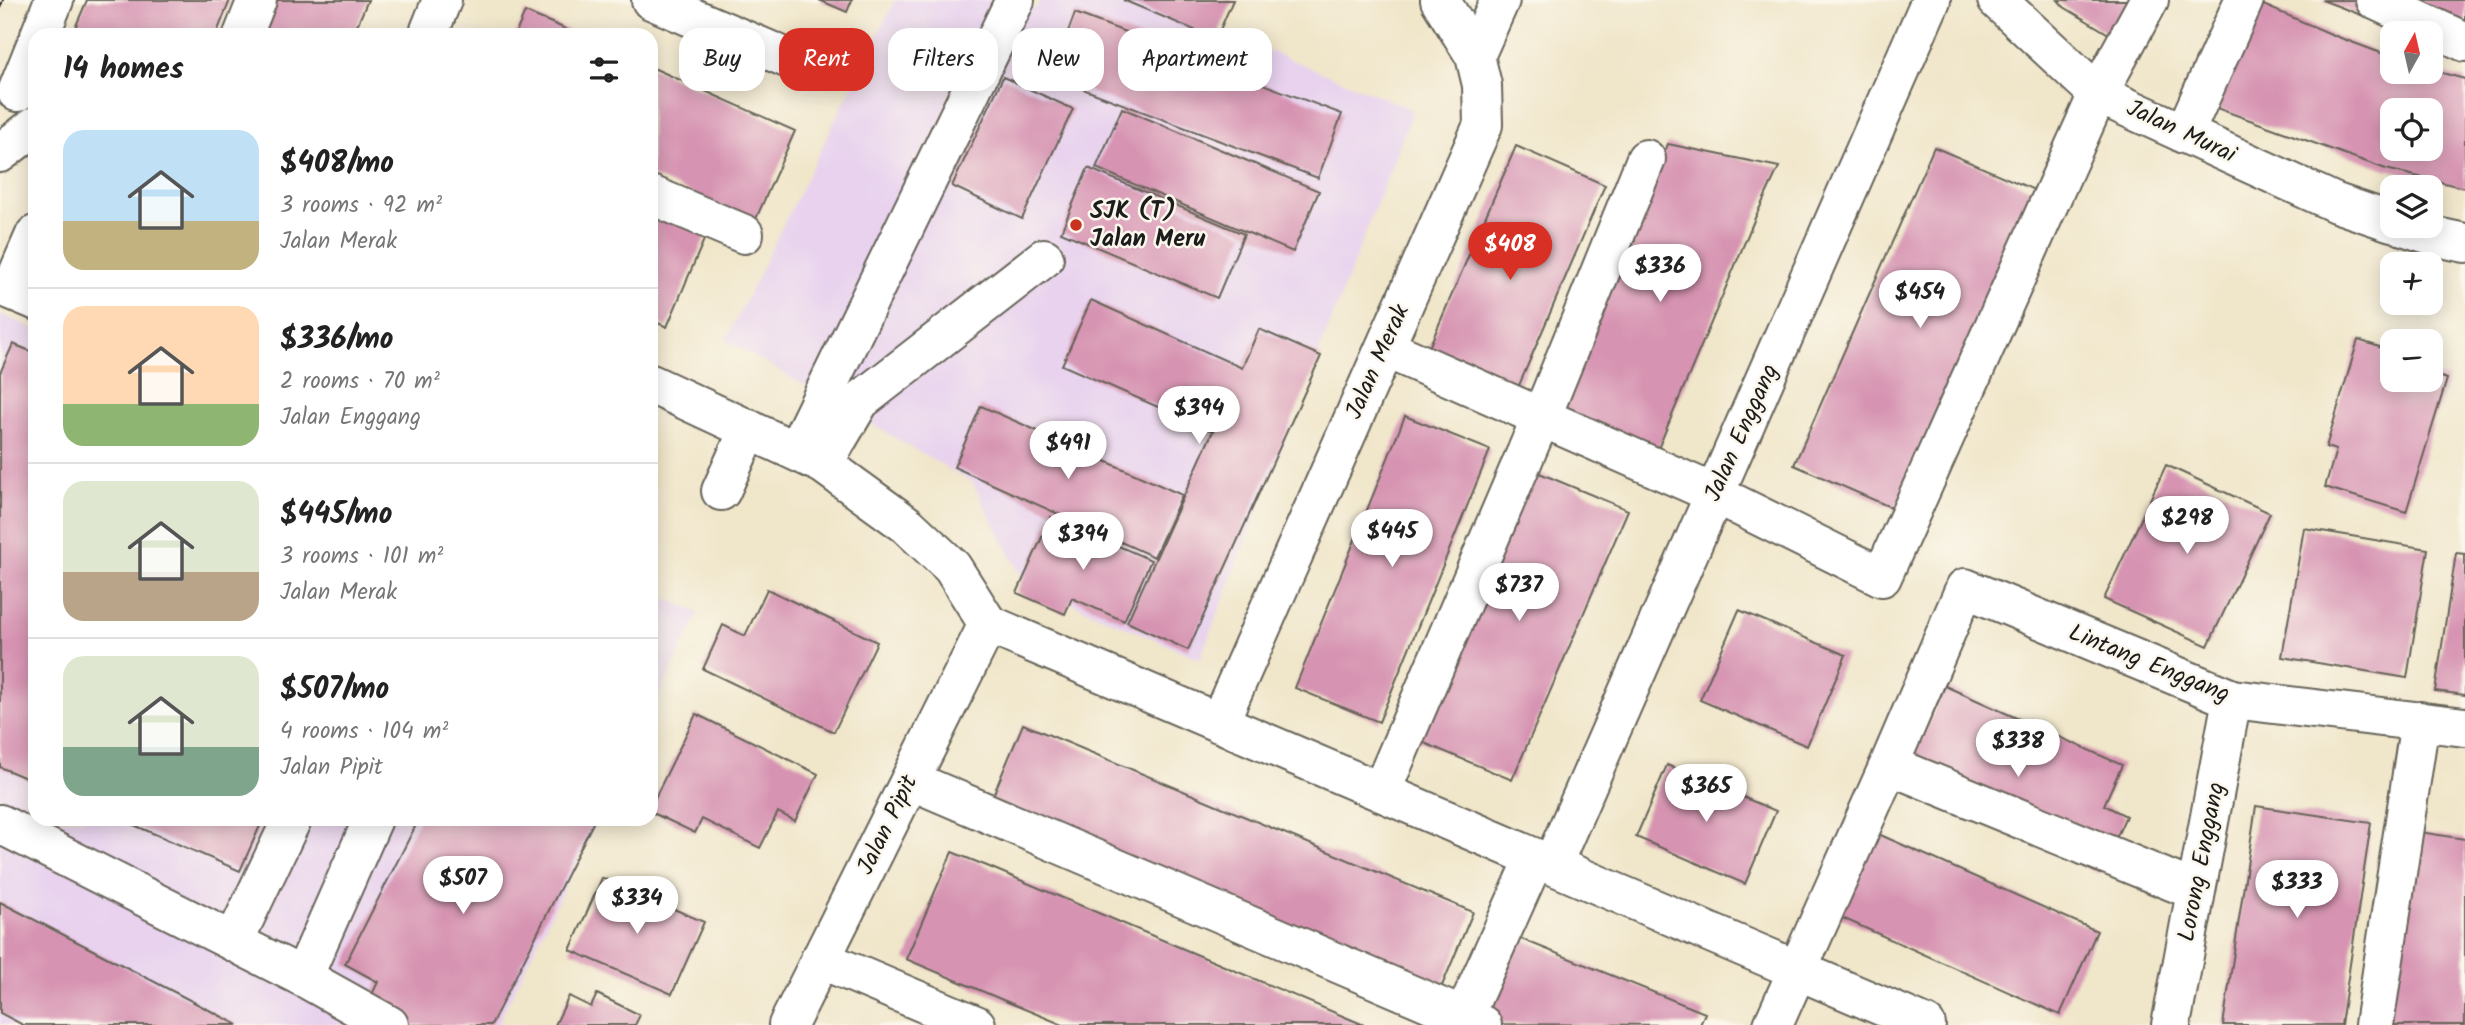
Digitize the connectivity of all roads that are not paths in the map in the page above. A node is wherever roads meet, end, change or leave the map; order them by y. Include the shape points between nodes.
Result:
1 (54, 0) edge
2 (257, 0) edge
3 (442, 0) edge
4 (651, 0) edge
5 (1015, 0) edge
6 (1440, 0) edge
7 (1500, 0) edge
8 (1931, 0) edge
9 (1997, 0) edge
10 (2149, 0) edge
11 (2244, 0) edge
12 (2375, 0) edge
13 (43, 28) edge
14 (246, 28) edge
15 (431, 28) edge
16 (2465, 42) edge
17 (779, 55) edge
18 (1475, 56) junction
19 (28, 64) edge
20 (17, 92) edge
21 (2098, 94) junction
22 (28, 131) edge
23 (2184, 134) junction
24 (0, 153) edge
25 (1646, 159) dead end
26 (658, 198) edge
27 (2380, 218) edge
28 (744, 234) dead end
29 (2442, 238) edge
30 (2465, 243) edge
31 (28, 251) edge
32 (1044, 258) dead end
33 (28, 297) edge
34 (1385, 348) junction
35 (658, 387) edge
36 (1541, 418) junction
37 (749, 429) junction
38 (810, 458) junction
39 (722, 491) dead end
40 (1716, 494) junction
41 (988, 624) junction
42 (2232, 699) junction
43 (2420, 720) junction
44 (1219, 723) junction
45 (2465, 727) edge
46 (1889, 765) junction
47 (910, 780) junction
48 (1381, 792) junction
49 (0, 824) edge
50 (289, 826) edge
51 (370, 826) edge
52 (1543, 861) junction
53 (2196, 891) junction
54 (234, 941) junction
55 (820, 959) junction
56 (1797, 970) junction
57 (303, 977) junction
58 (1469, 1022) edge
59 (388, 1025) edge
60 (788, 1025) edge
61 (976, 1025) edge
62 (1773, 1025) edge
63 (1926, 1025) edge
64 (2171, 1025) edge
65 (2374, 1025) edge

1 - 13 main road
2 - 14 main road
3 - 15 main road
4 - 17 main road
5 - 38 main road
6 - 18 main road, Jalan Merak
7 - 18 main road
8 - 40 main road, Jalan Enggang
9 - 21 main road, Jalan Murai
10 - 21 main road
11 - 23 main road
12 - 16 main road
18 - 34 main road, Jalan Merak via 1482,85 1483,125
19 - 20 main road
21 - 23 main road, Jalan Murai
21 - 40 main road via 1882,577
22 - 24 main road
23 - 27 main road, Jalan Murai via 2336,203
25 - 36 main road
26 - 28 main road
29 - 30 main road
31 - 33 main road via 11,290
32 - 38 main road via 860,401
34 - 36 main road
34 - 44 main road, Jalan Merak
35 - 37 main road
36 - 40 main road
36 - 48 main road
37 - 38 main road
37 - 39 main road
38 - 41 main road via 907,525 952,567
40 - 52 main road, Jalan Enggang
41 - 44 main road
41 - 47 main road, Jalan Pipit
42 - 43 main road, Lintang Enggang
42 - 46 main road, Lintang Enggang via 1965,588
42 - 53 main road, Lorong Enggang
43 - 45 main road, Lintang Enggang
43 - 65 main road
44 - 48 main road
46 - 53 main road
46 - 56 main road
47 - 55 main road, Jalan Pipit
47 - 58 main road
48 - 52 main road
49 - 54 main road
50 - 54 main road
51 - 57 main road
52 - 56 main road
52 - 58 main road, Jalan Enggang
53 - 64 main road, Lorong Enggang
54 - 57 main road
55 - 60 main road, Jalan Pipit
55 - 61 main road
56 - 62 main road
56 - 63 main road
57 - 59 main road

